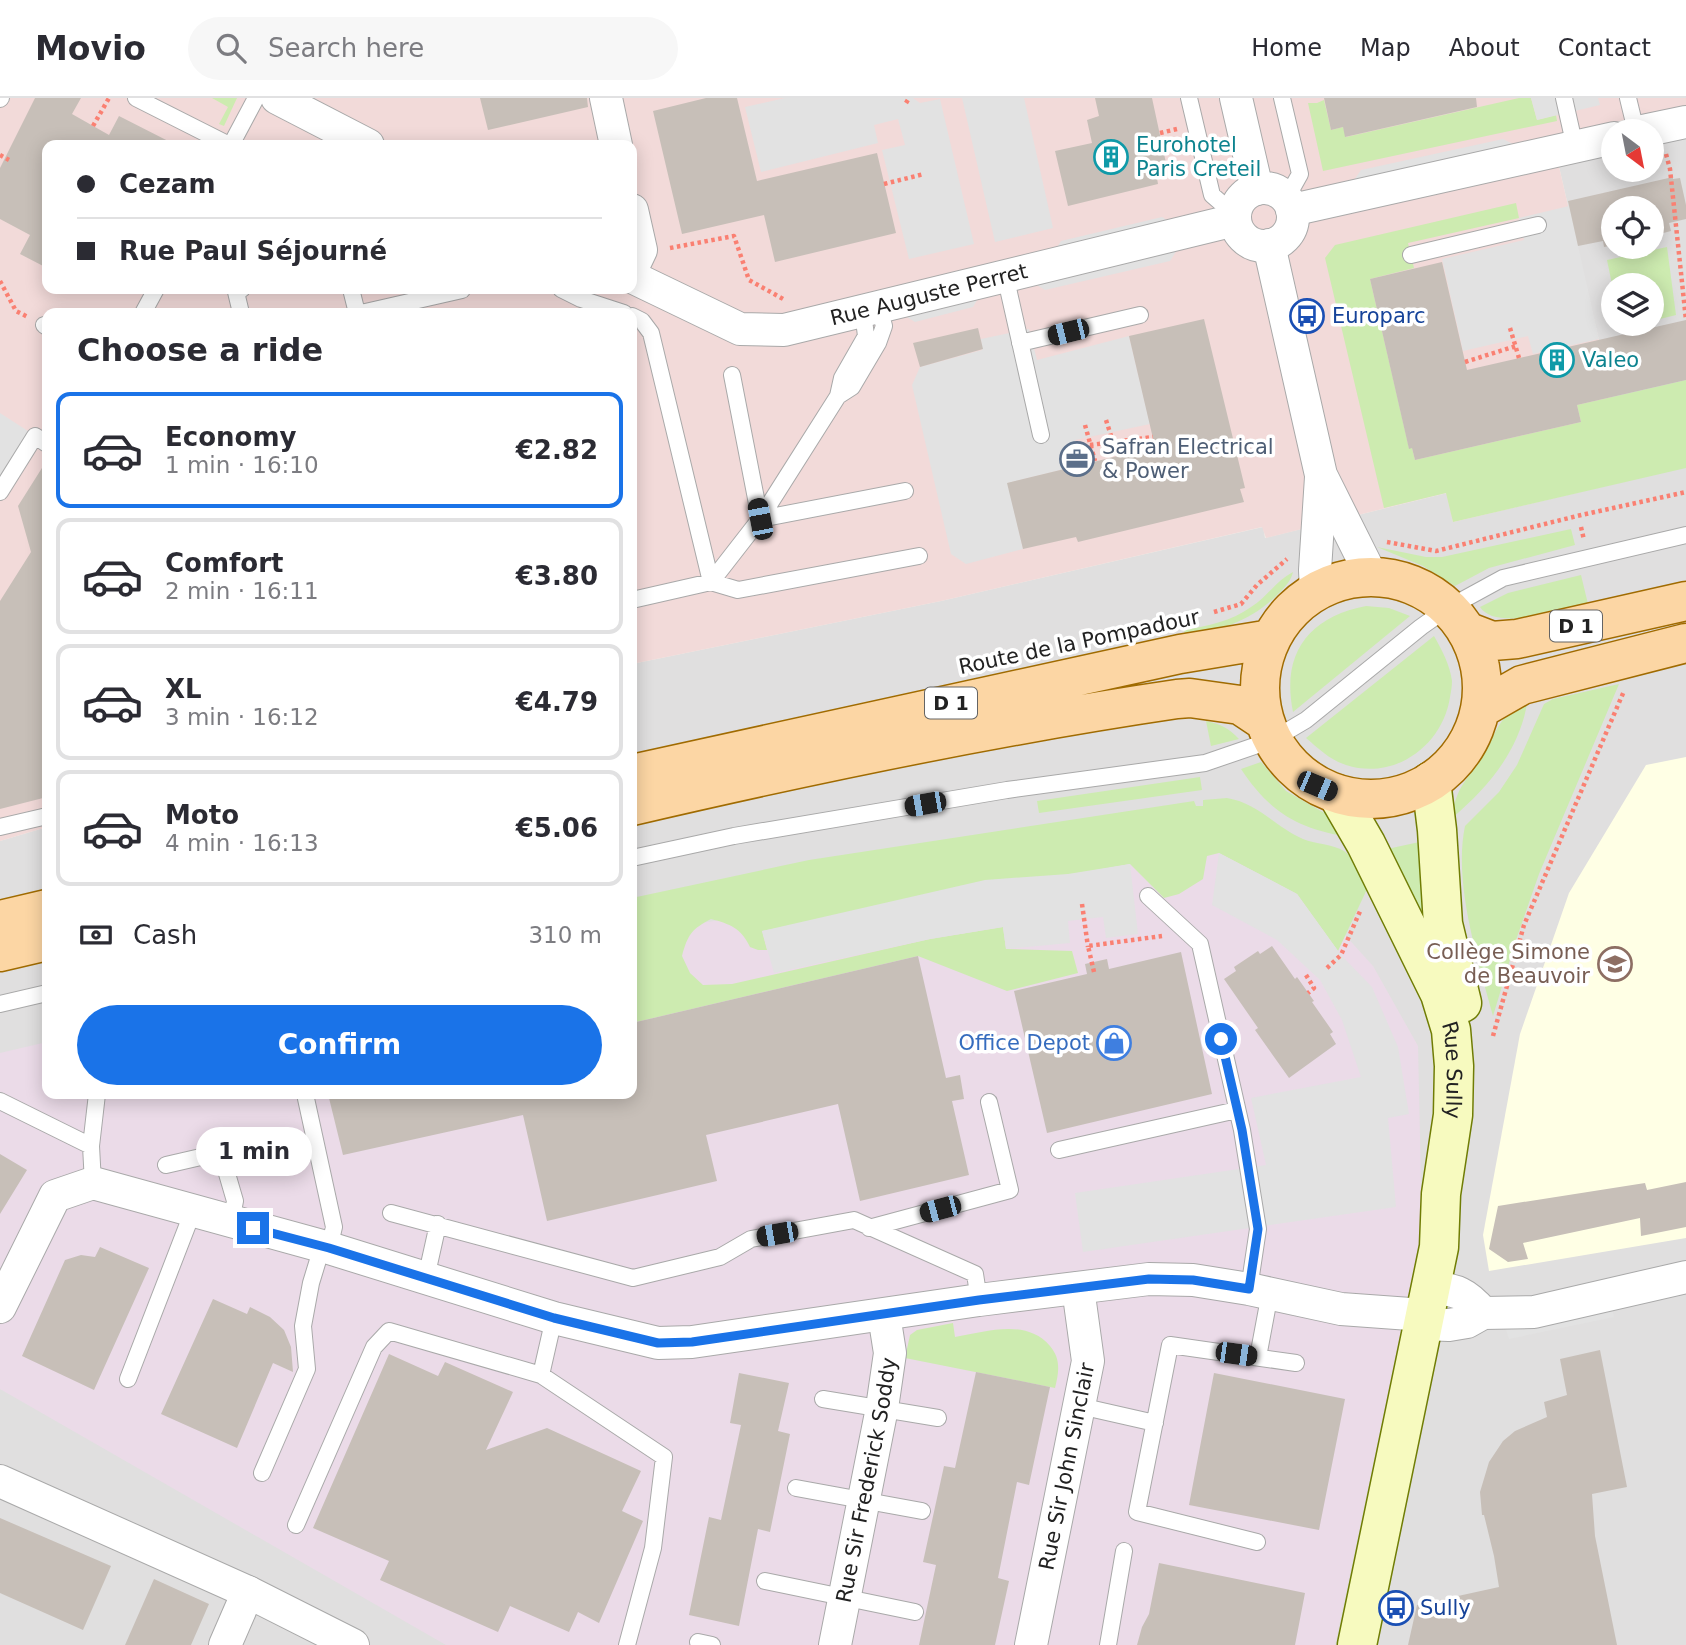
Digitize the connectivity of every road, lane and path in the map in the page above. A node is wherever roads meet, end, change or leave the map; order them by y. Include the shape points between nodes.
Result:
1 (109, 98) edge
2 (136, 98) edge
3 (256, 98) edge
4 (277, 98) edge
5 (606, 98) edge
6 (1189, 98) edge
7 (1236, 98) edge
8 (1282, 98) edge
9 (1564, 98) edge
10 (1628, 98) edge
11 (1633, 119) edge
12 (1686, 122) edge
13 (93, 126) dead end
14 (1664, 127) edge
15 (1178, 129) dead end
16 (1160, 133) dead end
17 (220, 140) edge
18 (233, 140) edge
19 (346, 140) edge
20 (609, 140) edge
21 (1601, 141) edge
22 (1575, 147) junction
23 (1666, 154) dead end
24 (0, 155) edge
25 (9, 160) dead end
26 (924, 174) dead end
27 (884, 184) dead end
28 (1278, 199) junction
29 (1674, 205) junction
30 (1667, 207) dead end
31 (1235, 218) junction
32 (1538, 225) dead end
33 (637, 230) edge
34 (1269, 245) junction
35 (1411, 255) dead end
36 (637, 261) edge
37 (637, 266) edge
38 (637, 270) edge
39 (1005, 275) junction
40 (0, 281) edge
41 (444, 294) edge
42 (572, 294) edge
43 (1685, 294) edge
44 (786, 300) dead end
45 (381, 308) edge
46 (609, 308) edge
47 (871, 310) junction
48 (1140, 315) dead end
49 (637, 318) edge
50 (1686, 320) edge
51 (42, 324) edge
52 (1510, 328) dead end
53 (1020, 343) junction
54 (1516, 346) junction
55 (1519, 358) dead end
56 (1465, 362) dead end
57 (732, 375) dead end
58 (1106, 420) dead end
59 (1085, 425) dead end
60 (1041, 435) dead end
61 (1153, 437) dead end
62 (41, 440) edge
63 (1113, 442) junction
64 (1090, 445) junction
65 (1095, 461) dead end
66 (1321, 475) junction
67 (905, 491) dead end
68 (0, 492) edge
69 (1686, 492) edge
70 (760, 519) junction
71 (1686, 535) edge
72 (919, 556) dead end
73 (1289, 556) dead end
74 (1376, 559) junction
75 (711, 582) junction
76 (1316, 592) junction
77 (637, 599) edge
78 (1686, 601) edge
79 (1206, 614) dead end
80 (1457, 619) junction
81 (1271, 639) junction
82 (1686, 643) edge
83 (1625, 690) dead end
84 (1480, 709) junction
85 (1268, 730) junction
86 (637, 773) edge
87 (1431, 781) junction
88 (1337, 794) junction
89 (637, 805) edge
90 (42, 817) edge
91 (0, 827) edge
92 (637, 857) edge
93 (1148, 896) dead end
94 (1364, 902) dead end
95 (1082, 904) dead end
96 (0, 920) edge
97 (42, 930) edge
98 (1187, 932) junction
99 (42, 933) edge
100 (1088, 947) junction
101 (0, 952) edge
102 (1327, 968) dead end
103 (1094, 972) dead end
104 (1306, 975) dead end
105 (1308, 993) dead end
106 (42, 994) edge
107 (0, 1004) edge
108 (1493, 1036) dead end
109 (96, 1099) edge
110 (306, 1099) edge
111 (0, 1101) edge
112 (989, 1102) dead end
113 (1237, 1110) junction
114 (270, 1141) dead end
115 (91, 1146) junction
116 (1059, 1150) dead end
117 (221, 1153) junction
118 (166, 1165) dead end
119 (93, 1183) junction
120 (193, 1211) junction
121 (391, 1213) dead end
122 (231, 1221) junction
123 (438, 1224) junction
124 (869, 1228) junction
125 (1439, 1247) junction
126 (325, 1248) junction
127 (1686, 1277) edge
128 (426, 1278) junction
129 (1078, 1288) junction
130 (1260, 1291) junction
131 (979, 1300) junction
132 (0, 1307) edge
133 (1426, 1308) junction
134 (884, 1315) junction
135 (554, 1318) junction
136 (1258, 1357) junction
137 (1296, 1363) dead end
138 (541, 1375) junction
139 (128, 1379) dead end
140 (822, 1399) dead end
141 (1080, 1406) junction
142 (882, 1408) junction
143 (938, 1418) dead end
144 (1155, 1423) junction
145 (262, 1472) dead end
146 (0, 1481) edge
147 (796, 1488) dead end
148 (864, 1500) junction
149 (922, 1511) dead end
150 (296, 1525) dead end
151 (1257, 1542) dead end
152 (1124, 1551) dead end
153 (765, 1581) dead end
154 (248, 1592) junction
155 (845, 1598) junction
156 (915, 1612) dead end
157 (225, 1645) edge
158 (353, 1645) edge
159 (627, 1645) edge
160 (835, 1645) edge
161 (1031, 1645) edge
162 (1108, 1645) edge
163 (1357, 1645) edge

1 - 13 path
2 - 17 lane
3 - 18 lane
4 - 19 street
5 - 20 street
6 - 31 lane via 1212,195
7 - 28 street
8 - 28 lane via 1300,174
9 - 22 lane
10 - 11 lane
12 - 14 street
15 - 16 path
21 - 22 street
22 - 28 street
23 - 29 path
24 - 25 path
26 - 27 path
28 - 31 street via 1244,196
28 - 34 street via 1290,228
29 - 30 path
29 - 43 path
31 - 34 street via 1237,229 1250,242
31 - 39 street, Rue Auguste Perret
32 - 35 lane
33 - 36 street via 642,250
34 - 66 street
37 - 44 path via 656,250 734,236 749,280
38 - 47 street, Rue Auguste Perret via 740,329 784,330
39 - 47 street, Rue Auguste Perret
39 - 53 lane
40 - 51 path via 16,311
41 - 45 lane
42 - 46 lane
43 - 50 path
47 - 70 lane via 866,336 842,378 838,396
48 - 53 lane
49 - 75 lane via 651,333
52 - 54 path
53 - 60 lane
54 - 55 path
54 - 56 path
57 - 70 lane
58 - 63 path
59 - 64 path
61 - 63 path
62 - 68 lane
63 - 64 path
64 - 65 path
66 - 74 street
66 - 76 street
67 - 70 lane
69 - 74 path via 1436,551
70 - 75 lane
71 - 80 lane via 1503,578
72 - 75 lane via 738,590
73 - 79 path, Route de la Pompadour via 1241,604
74 - 76 main road via 1347,580
74 - 80 main road via 1395,579 1431,595
75 - 77 lane
76 - 81 main road via 1294,608
78 - 80 main road, D 1 via 1517,639 1492,640
80 - 84 main road via 1476,653
80 - 85 lane via 1421,627 1306,720
81 - 85 main road via 1259,687
81 - 86 main road, Route de la Pompadour / D 1 via 1180,654
82 - 84 main road, D 1 via 1522,685
83 - 108 path via 1524,925
84 - 87 main road via 1466,745
85 - 88 main road via 1297,771
85 - 89 main road, D 1 via 1240,705 1177,699 1080,713 799,768
85 - 92 lane via 1205,763 1007,790
87 - 88 main road via 1389,798
87 - 125 street, Rue Sully via 1443,924 1475,1056 1477,1095 1461,1197
88 - 125 street, Rue Sully via 1440,994 1451,1030 1453,1115 1441,1194
90 - 91 lane
93 - 98 lane
94 - 102 path via 1341,955
95 - 100 path
96 - 97 main road
98 - 100 path
98 - 113 lane via 1200,944
99 - 101 main road
100 - 103 path
104 - 105 path via 1314,988
106 - 107 lane
109 - 115 lane
110 - 126 lane via 334,1227
111 - 115 lane
112 - 124 lane via 1010,1190
113 - 116 lane
113 - 130 lane via 1258,1229
114 - 117 lane
115 - 119 lane
117 - 118 lane
117 - 122 lane via 235,1201
119 - 120 street
119 - 132 street via 55,1196
120 - 122 street
120 - 139 lane
121 - 123 lane
122 - 126 street
123 - 124 lane via 633,1278 720,1258 751,1239 853,1220
123 - 128 lane
124 - 131 lane via 975,1274
125 - 133 street, Rue Sully
126 - 128 street
126 - 145 lane via 311,1283 303,1326 307,1369
127 - 133 street via 1534,1312 1483,1313 1469,1296 1452,1289
128 - 135 street
129 - 130 street via 1149,1279 1193,1280
129 - 131 street
129 - 141 street, Rue Sir John Sinclair via 1088,1360
130 - 133 street via 1341,1309
130 - 136 lane
131 - 134 street
133 - 163 street, Rue Sully
134 - 135 street via 658,1343
134 - 142 street, Rue Sir Frederick Soddy via 890,1353
135 - 138 lane
136 - 137 lane
136 - 144 lane via 1170,1345
138 - 150 lane via 389,1331 374,1346
138 - 159 lane via 664,1457 653,1548
140 - 142 lane
141 - 144 lane
141 - 161 street, Rue Sir John Sinclair
142 - 143 lane
142 - 148 street, Rue Sir Frederick Soddy
144 - 151 lane via 1137,1512
146 - 154 street
147 - 148 lane
148 - 149 lane
148 - 155 street, Rue Sir Frederick Soddy
152 - 162 lane
153 - 155 lane
154 - 157 street
154 - 158 street
155 - 156 lane
155 - 160 street, Rue Sir Frederick Soddy

